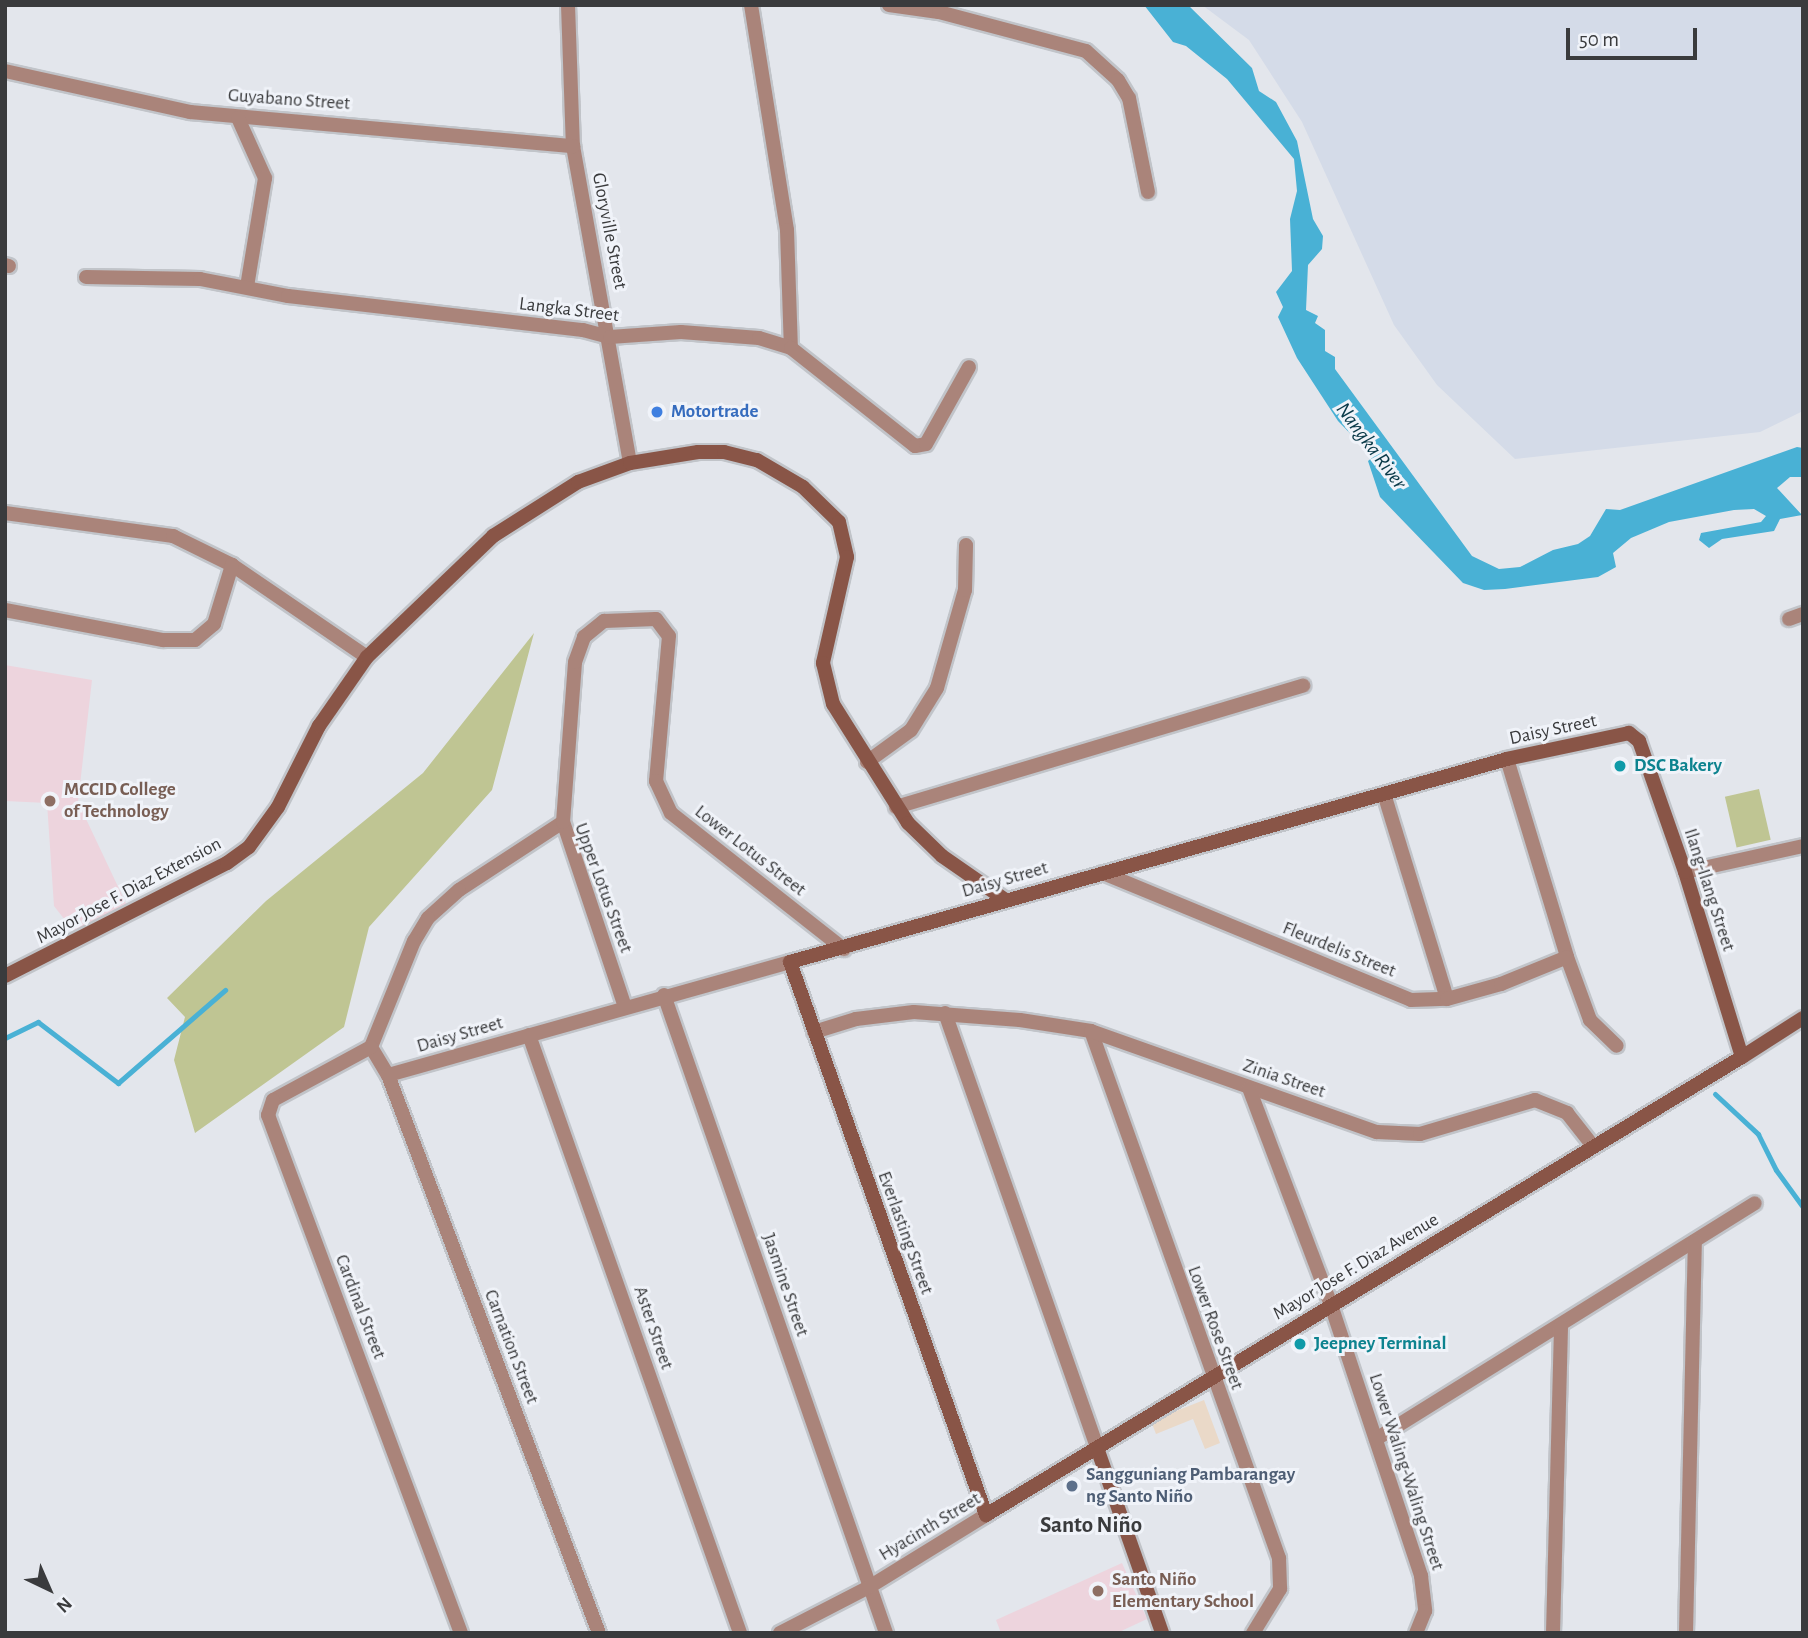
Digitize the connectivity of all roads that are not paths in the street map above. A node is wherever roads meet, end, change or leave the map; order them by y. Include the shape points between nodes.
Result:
1 (568, 5) edge
2 (751, 5) edge
3 (889, 5) edge
4 (5, 71) edge
5 (238, 118) junction
6 (573, 146) junction
7 (1148, 192) dead end
8 (86, 277) dead end
9 (247, 287) junction
10 (610, 337) junction
11 (790, 348) junction
12 (970, 367) dead end
13 (630, 463) junction
14 (5, 513) edge
15 (966, 545) dead end
16 (232, 565) junction
17 (5, 610) edge
18 (367, 657) junction
19 (1303, 685) dead end
20 (1635, 736) joint
21 (1507, 759) junction
22 (867, 762) junction
23 (1385, 797) junction
24 (896, 807) junction
25 (563, 822) junction
26 (1803, 846) edge
27 (1685, 872) junction
28 (1102, 873) junction
29 (1004, 899) junction
30 (844, 949) junction
31 (1567, 957) junction
32 (790, 962) junction
33 (5, 976) edge
34 (664, 995) junction
35 (1447, 999) junction
36 (625, 1007) junction
37 (945, 1013) junction
38 (1803, 1018) edge
39 (1091, 1031) junction
40 (814, 1032) junction
41 (529, 1035) junction
42 (370, 1046) junction
43 (1617, 1046) dead end
44 (1742, 1057) junction
45 (388, 1075) junction
46 (1250, 1088) junction
47 (1593, 1146) junction
48 (1755, 1203) dead end
49 (1695, 1241) junction
50 (1331, 1305) junction
51 (1561, 1325) junction
52 (1212, 1378) junction
53 (1376, 1439) junction
54 (1097, 1448) junction
55 (986, 1515) junction
56 (869, 1587) junction
57 (461, 1633) edge
58 (599, 1633) edge
59 (740, 1633) edge
60 (780, 1633) edge
61 (886, 1633) edge
62 (1162, 1633) edge
63 (1253, 1633) edge
64 (1416, 1633) edge
65 (1553, 1633) edge
66 (1686, 1633) edge

1 - 6 street, Gloryville Street
2 - 11 street via 787,230
3 - 7 street via 939,12 1086,51 1118,80 1129,98
4 - 5 street, Guyabano Street via 190,112
5 - 6 street, Guyabano Street via 335,122
5 - 9 street via 265,178
6 - 10 street, Gloryville Street
8 - 9 street, Langka Street via 200,279
9 - 10 street, Langka Street
10 - 11 street, Langka Street via 681,332 759,338
10 - 13 street, Gloryville Street
11 - 12 street, Langka Street via 915,446 926,444
13 - 18 street, Mayor Jose F. Diaz Extension via 578,482 494,536
13 - 22 street, Mayor Jose F. Diaz Extension via 724,452 757,460 788,477 829,511 846,537 847,557 823,663 825,684
14 - 16 street via 173,536
15 - 22 street via 965,590 937,688 911,730
16 - 17 street via 214,624 195,640 163,640
16 - 18 street
18 - 33 street, Mayor Jose F. Diaz Extension via 319,726 278,807 249,847 227,863
19 - 24 street
20 - 21 street, Daisy Street via 1629,733
20 - 27 street, Ilang-Ilang Street
21 - 23 street, Daisy Street
21 - 31 street
22 - 24 street, Mayor Jose F. Diaz Extension
23 - 28 street, Daisy Street
23 - 35 street
24 - 29 street, Mayor Jose F. Diaz Extension via 942,856
25 - 30 street, Lower Lotus Street via 575,662 584,637 604,621 656,619 670,636 656,781 671,813
25 - 36 street, Upper Lotus Street
25 - 42 street, Upper Lotus Street via 459,890 428,918
26 - 27 street
27 - 44 street, Ilang-Ilang Street
28 - 29 street, Daisy Street
28 - 35 street, Fleurdelis Street via 1411,1000
29 - 30 street, Daisy Street
30 - 32 street, Daisy Street
31 - 35 street, Fleurdelis Street via 1502,984
31 - 43 street via 1590,1020
32 - 34 street, Daisy Street
32 - 40 street, Everlasting Street
34 - 36 street, Daisy Street
34 - 56 street, Jasmine Street
36 - 41 street, Daisy Street
37 - 39 street, Zinia Street
37 - 40 street, Zinia Street via 884,1015
37 - 54 street
38 - 44 street, Mayor Jose F. Diaz Avenue
39 - 46 street, Zinia Street
39 - 52 street, Lower Rose Street
40 - 55 street, Everlasting Street
41 - 45 street, Daisy Street
41 - 59 street, Aster Street
42 - 45 street
42 - 57 street, Cardinal Street via 273,1100 268,1115
44 - 47 street, Mayor Jose F. Diaz Avenue
45 - 58 street, Carnation Street
46 - 47 street, Zinia Street via 1377,1132 1399,1135 1420,1134 1535,1100 1567,1113
46 - 50 street, Lower Waling-Waling Street
47 - 50 street, Mayor Jose F. Diaz Avenue
48 - 49 street
49 - 51 street
49 - 66 street
50 - 52 street, Mayor Jose F. Diaz Avenue
50 - 53 street, Lower Waling-Waling Street
51 - 53 street
51 - 65 street
52 - 54 street, Mayor Jose F. Diaz Avenue
52 - 63 street, Lower Rose Street via 1282,1575 1273,1605
53 - 64 street, Lower Waling-Waling Street via 1421,1576 1425,1611
54 - 55 street, Hyacinth Street
54 - 62 street
55 - 56 street, Hyacinth Street
56 - 60 street, Hyacinth Street
56 - 61 street, Jasmine Street

